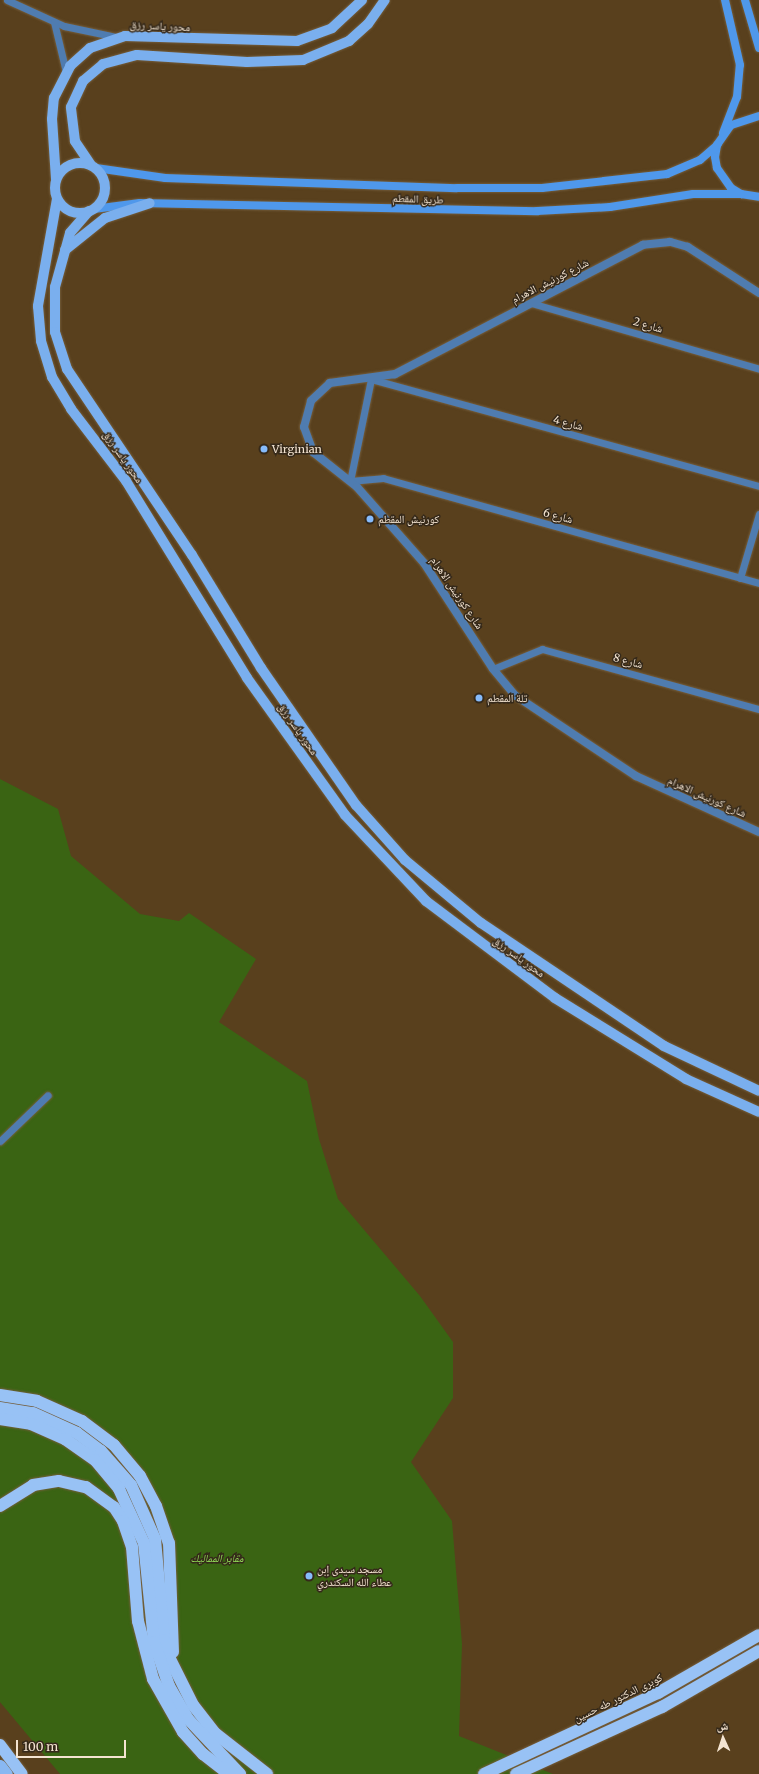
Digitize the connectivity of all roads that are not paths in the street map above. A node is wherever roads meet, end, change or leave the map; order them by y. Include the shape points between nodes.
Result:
1 (6, 0) edge
2 (362, 0) edge
3 (385, 0) edge
4 (725, 0) edge
5 (745, 0) edge
6 (54, 22) junction
7 (116, 37) junction
8 (759, 48) edge
9 (66, 72) junction
10 (759, 116) edge
11 (723, 133) junction
12 (717, 145) junction
13 (93, 167) junction
14 (56, 179) junction
15 (741, 194) junction
16 (759, 197) edge
17 (57, 199) junction
18 (150, 203) junction
19 (91, 210) junction
20 (64, 252) junction
21 (759, 293) edge
22 (531, 303) junction
23 (759, 369) edge
24 (372, 379) junction
25 (350, 481) junction
26 (759, 486) edge
27 (759, 514) edge
28 (740, 578) junction
29 (759, 583) edge
30 (493, 669) junction
31 (759, 709) edge
32 (759, 832) edge
33 (759, 1091) edge
34 (48, 1095) dead end
35 (759, 1112) edge
36 (0, 1142) edge
37 (0, 1395) edge
38 (0, 1408) edge
39 (0, 1419) edge
40 (0, 1506) edge
41 (759, 1635) edge
42 (759, 1651) edge
43 (175, 1669) junction
44 (0, 1745) edge
45 (0, 1765) edge
46 (7, 1774) edge
47 (22, 1774) edge
48 (229, 1774) edge
49 (240, 1774) edge
50 (267, 1774) edge
51 (484, 1774) edge
52 (516, 1774) edge

1 - 6 street
2 - 7 main road, محور ياسر رزق via 332,28 297,41
3 - 13 main road via 368,24 349,41 303,60 247,62 137,55 103,64 83,80 71,107 75,141
4 - 11 main road via 740,65 736,97
5 - 8 main road
6 - 7 street via 84,33
6 - 9 street
7 - 9 main road, محور ياسر رزق via 90,48
9 - 14 main road, محور ياسر رزق via 52,108
10 - 11 main road via 740,120
11 - 12 main road
12 - 13 main road, طريق المقطم via 700,160 667,174 534,188 158,178
12 - 15 main road via 717,168 731,188
13 - 14 main road via 71,164
13 - 19 main road via 105,188 102,200
14 - 17 main road
15 - 16 main road, طريق المقطم
15 - 18 main road, طريق المقطم via 699,193 610,206 508,212
17 - 19 main road via 68,210
17 - 35 main road, محور ياسر رزق via 38,306 41,341 52,377 71,409 126,481 247,678 345,815 426,901 566,1006 686,1079
18 - 19 main road, طريق المقطم
18 - 20 main road via 105,218
19 - 20 main road, محور ياسر رزق via 70,233
20 - 33 main road, محور ياسر رزق via 54,312 58,345 67,369 192,555 261,668 368,819 405,860 461,908 596,1003 689,1060
21 - 22 street, شارع كورنيش الاهرام via 688,247 661,242 643,245
22 - 23 street, شارع 2
22 - 24 street, شارع كورنيش الاهرام via 395,374
24 - 25 street
24 - 25 street, شارع كورنيش الاهرام via 348,378 330,383 316,394 305,418 306,436 313,452
24 - 26 street, شارع 4
25 - 28 street, شارع 6 via 383,478
25 - 30 street, شارع كورنيش الاهرام via 432,573
27 - 28 street
28 - 29 street, شارع 6
30 - 31 street, شارع 8 via 542,649
30 - 32 street, شارع كورنيش الاهرام via 524,703 625,770
34 - 36 street
37 - 43 highway via 37,1401 82,1421 114,1445 148,1488 165,1530 172,1558
38 - 43 highway via 33,1413 77,1433 102,1451 131,1485 145,1511 155,1539 164,1640
39 - 49 highway via 31,1424 65,1439 95,1460 119,1489 144,1543 154,1642 169,1686 188,1719
40 - 48 highway via 33,1485 59,1482 86,1487 114,1507 123,1521 132,1547 138,1621 152,1679 183,1732 203,1754
41 - 51 highway, كوبرى الدكتور طه حسين via 658,1694
42 - 52 highway via 662,1707
43 - 50 highway via 193,1705 216,1734
44 - 47 highway
45 - 46 highway

